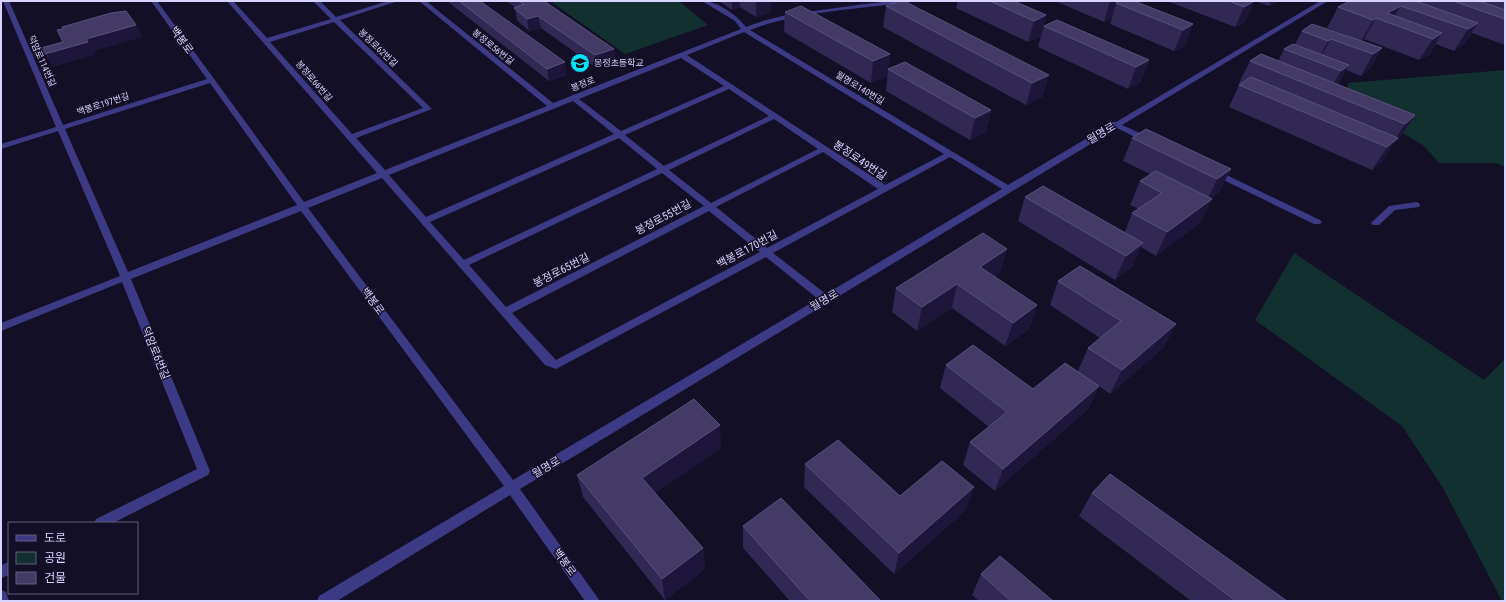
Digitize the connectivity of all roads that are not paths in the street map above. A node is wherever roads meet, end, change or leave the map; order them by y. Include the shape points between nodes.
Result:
1 (6, 1) edge
2 (154, 1) edge
3 (230, 1) edge
4 (316, 1) edge
5 (395, 1) edge
6 (422, 1) edge
7 (705, 1) edge
8 (900, 1) edge
9 (1325, 1) edge
10 (335, 20) junction
11 (745, 30) junction
12 (265, 41) junction
13 (682, 55) junction
14 (212, 80) junction
15 (730, 86) junction
16 (574, 98) junction
17 (553, 107) junction
18 (775, 116) junction
19 (1115, 124) junction
20 (61, 128) junction
21 (620, 135) junction
22 (350, 138) junction
23 (1153, 142) edge
24 (1, 147) edge
25 (823, 149) junction
26 (950, 154) junction
27 (1203, 167) edge
28 (663, 170) junction
29 (777, 172) joint
30 (383, 175) junction
31 (884, 189) junction
32 (1008, 189) junction
33 (1416, 205) dead end
34 (303, 206) junction
35 (709, 206) junction
36 (424, 221) junction
37 (1318, 222) dead end
38 (1376, 223) dead end
39 (628, 248) joint
40 (766, 252) junction
41 (462, 265) junction
42 (125, 277) junction
43 (825, 299) junction
44 (505, 312) junction
45 (1, 327) edge
46 (512, 488) junction
47 (102, 522) edge
48 (1, 597) edge
49 (2, 601) edge
50 (324, 601) edge
51 (593, 601) edge

1 - 20 street, 덕암로114번길
2 - 14 street, 백봉로
3 - 12 street, 봉정로66번길
4 - 10 street, 봉정로62번길
5 - 10 street
6 - 17 street, 봉정로56번길
7 - 11 street, 월명로140번길 via 737,20
8 - 11 street, 봉정로 via 805,14 764,22
9 - 19 street, 월명로
10 - 12 street
10 - 22 street, 봉정로62번길 via 428,108
11 - 13 street, 봉정로
11 - 26 street, 월명로140번길
12 - 22 street, 봉정로66번길
13 - 15 street, 봉정로49번길
13 - 16 street, 봉정로
14 - 20 street, 백봉로197번길
14 - 34 street, 백봉로
15 - 18 street, 봉정로49번길
15 - 21 street
16 - 17 street, 봉정로
16 - 21 street, 봉정로55번길
17 - 30 street, 봉정로
18 - 25 street, 봉정로49번길
18 - 28 street
19 - 23 street
19 - 32 street, 월명로
20 - 24 street, 백봉로197번길
20 - 42 street, 덕암로6번길
21 - 28 street, 봉정로55번길
21 - 36 street
22 - 30 street, 봉정로66번길
25 - 29 street, 봉정로49번길
25 - 31 street, 봉정로49번길
26 - 31 street, 백봉로170번길
26 - 32 street, 월명로140번길
27 - 37 street
28 - 35 street, 봉정로55번길
28 - 41 street
29 - 35 street, 봉정로55번길
30 - 34 street, 봉정로
30 - 36 street
31 - 40 street, 백봉로170번길
32 - 43 street, 월명로
33 - 38 street via 1392,208
34 - 42 street, 봉정로
34 - 46 street, 백봉로
35 - 39 street, 봉정로55번길
35 - 40 street, 봉정로55번길
36 - 41 street
39 - 44 street, 봉정로65번길
40 - 43 street, 봉정로55번길
40 - 44 street, 백봉로170번길 via 556,365 549,362
41 - 44 street
42 - 45 street, 봉정로
42 - 47 street, 덕암로6번길 via 204,471
43 - 46 street, 월명로
46 - 50 street, 월명로
46 - 51 street, 백봉로
48 - 49 street

